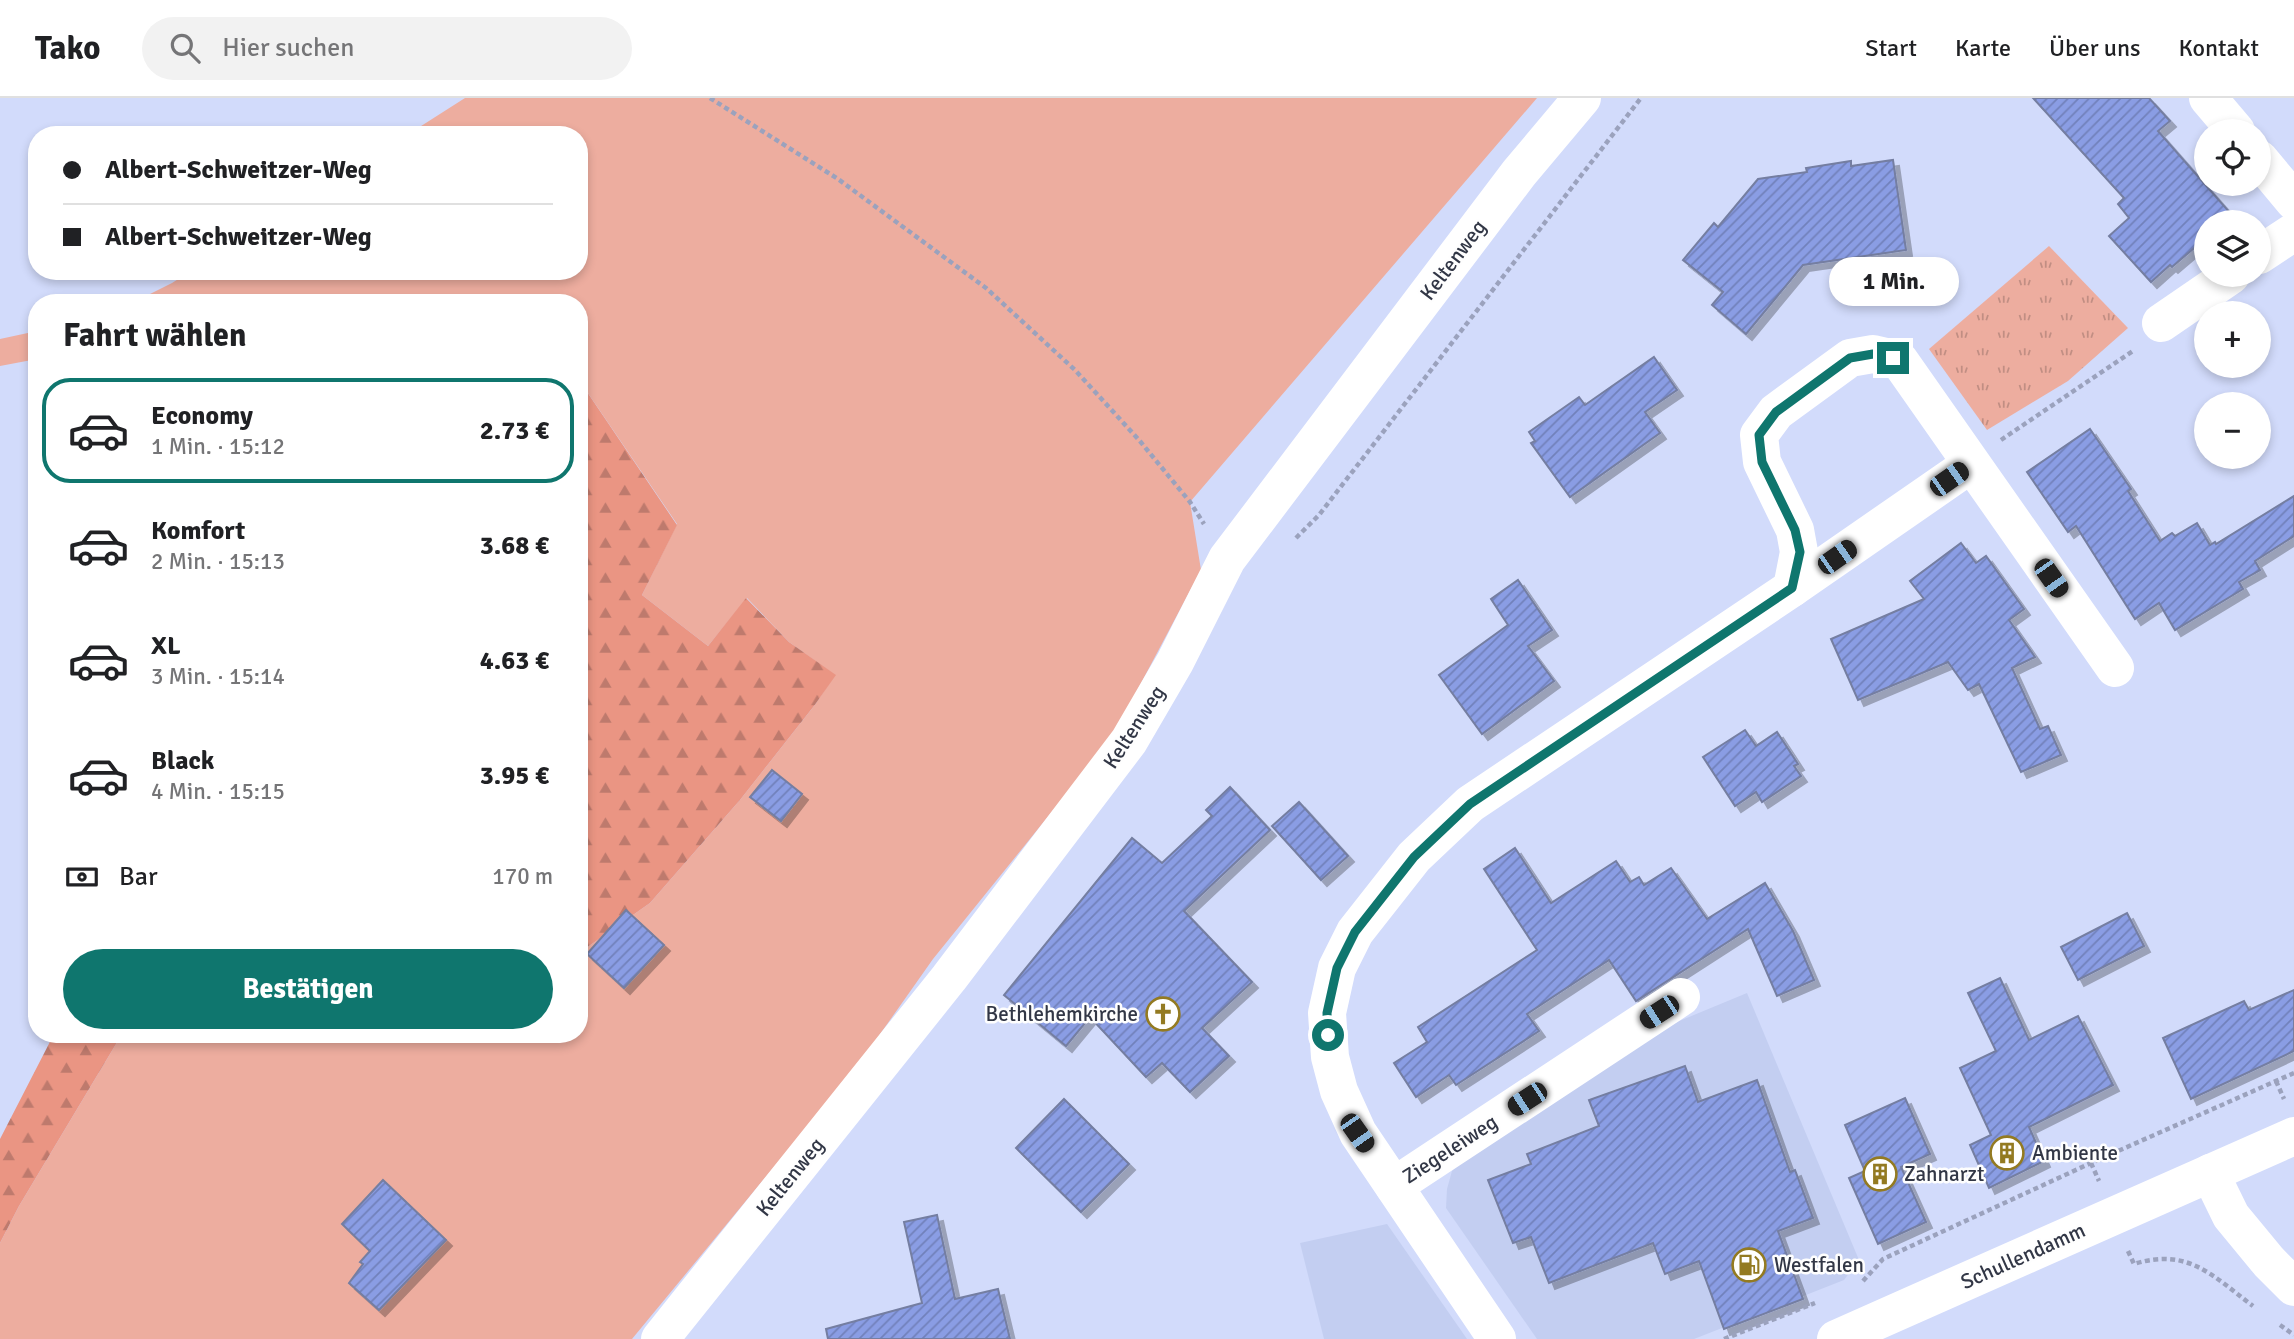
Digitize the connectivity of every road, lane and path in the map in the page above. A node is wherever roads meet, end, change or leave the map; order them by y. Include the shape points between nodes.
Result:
1 (710, 98) edge
2 (1582, 98) edge
3 (1641, 98) edge
4 (2208, 98) edge
5 (2226, 119) edge
6 (2271, 173) edge
7 (2294, 201) edge
8 (2294, 232) edge
9 (2271, 247) edge
10 (2214, 287) edge
11 (2161, 323) joint
12 (1971, 464) junction
13 (1290, 544) dead end
14 (1227, 559) junction
15 (1792, 588) junction
16 (2115, 668) dead end
17 (1681, 997) dead end
18 (2294, 1073) edge
19 (2294, 1136) edge
20 (2210, 1173) junction
21 (1394, 1186) junction
22 (2134, 1264) dead end
23 (1859, 1286) dead end
24 (2294, 1287) edge
25 (2236, 1293) dead end
26 (1822, 1300) dead end
27 (660, 1339) edge
28 (1497, 1339) edge
29 (1724, 1339) edge
30 (1836, 1339) edge

1 - 14 path via 838,179 986,288 1075,370 1139,440
2 - 14 street, Keltenweg via 1519,173
3 - 13 path via 1327,504
4 - 5 street
6 - 7 street
8 - 9 street
10 - 11 street
11 - 12 path via 2130,354
12 - 15 street
12 - 15 street via 1899,360 1873,354 1850,358 1776,412 1759,435 1762,462 1795,530 1800,552
12 - 16 street
14 - 27 street, Keltenweg via 1129,741 948,978
15 - 21 street via 1470,804 1414,857 1355,932 1337,968 1327,1013 1330,1057 1357,1133
17 - 21 street, Ziegeleiweg
18 - 23 path via 1883,1259
19 - 20 street, Schullendamm
20 - 24 street via 2231,1216
20 - 30 street, Schullendamm
21 - 28 street
22 - 25 path via 2174,1258 2203,1269
26 - 29 path

